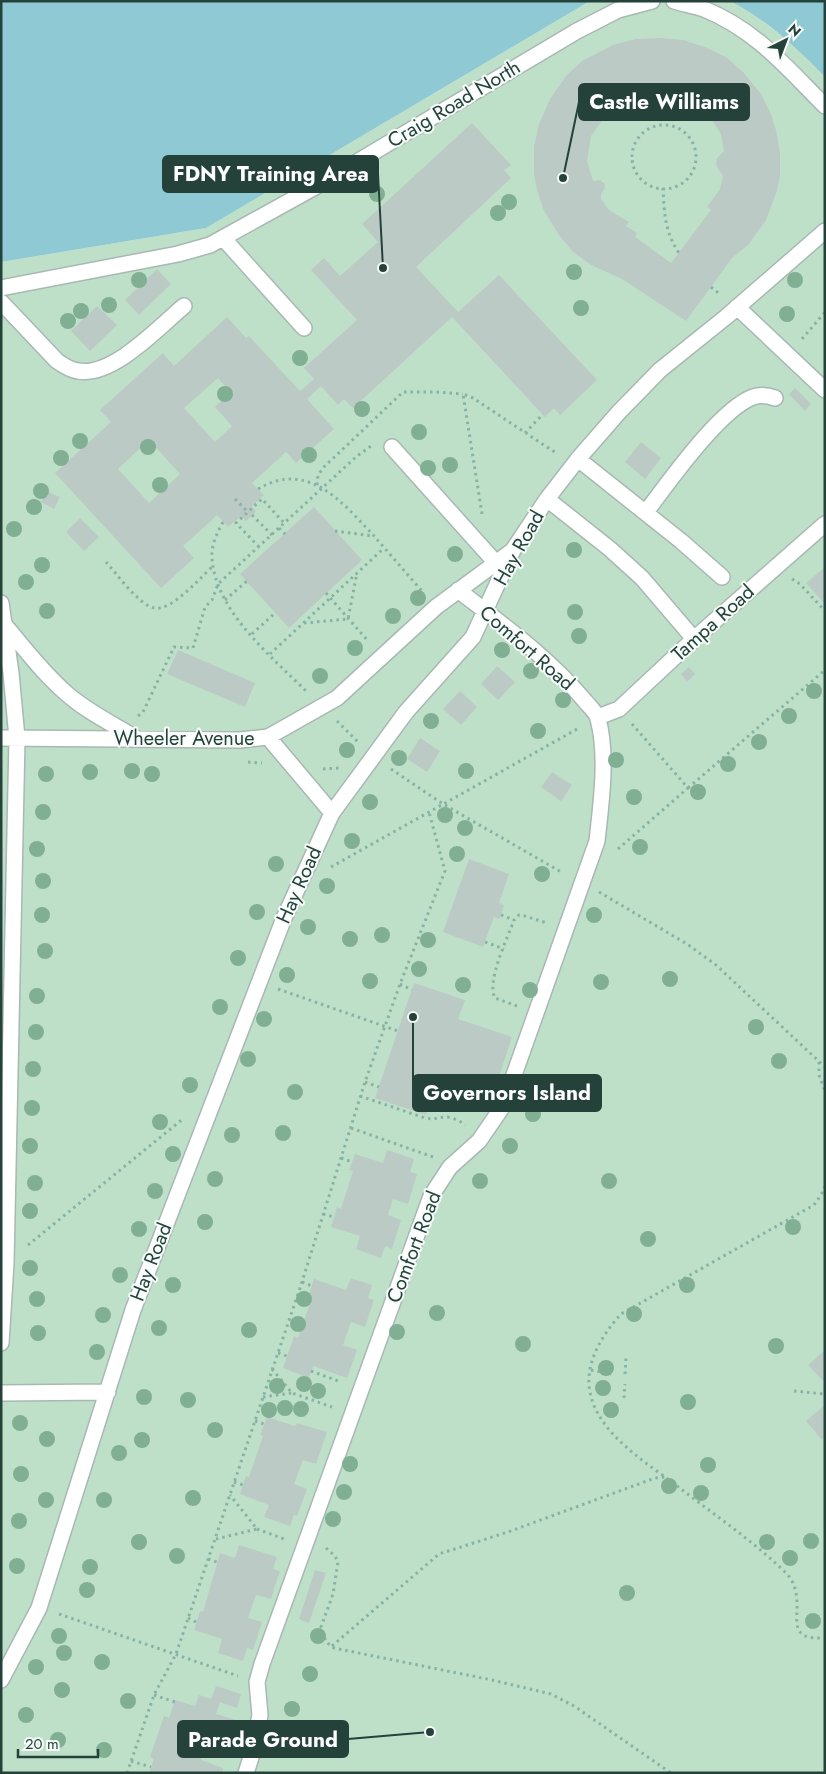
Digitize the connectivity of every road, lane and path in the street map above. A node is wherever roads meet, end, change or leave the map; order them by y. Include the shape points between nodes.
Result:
1 (652, 1) edge
2 (674, 1) edge
3 (825, 106) edge
4 (663, 188) junction
5 (825, 231) edge
6 (223, 238) junction
7 (679, 252) dead end
8 (1, 288) edge
9 (1, 302) edge
10 (184, 306) dead end
11 (737, 307) junction
12 (825, 312) edge
13 (304, 328) dead end
14 (788, 355) junction
15 (825, 390) edge
16 (463, 394) junction
17 (775, 398) dead end
18 (543, 414) dead end
19 (525, 433) junction
20 (392, 447) joint
21 (576, 462) junction
22 (317, 485) junction
23 (324, 488) junction
24 (258, 490) dead end
25 (235, 499) dead end
26 (547, 499) junction
27 (248, 512) junction
28 (646, 512) junction
29 (252, 515) dead end
30 (483, 518) dead end
31 (223, 522) dead end
32 (285, 524) junction
33 (825, 524) edge
34 (279, 528) junction
35 (335, 530) dead end
36 (285, 534) dead end
37 (272, 535) junction
38 (373, 536) junction
39 (259, 547) junction
40 (384, 548) junction
41 (513, 550) junction
42 (106, 562) dead end
43 (496, 563) junction
44 (213, 566) junction
45 (357, 573) junction
46 (722, 577) dead end
47 (247, 582) dead end
48 (218, 584) junction
49 (800, 584) dead end
50 (458, 590) junction
51 (326, 593) dead end
52 (330, 598) junction
53 (225, 600) junction
54 (1, 603) edge
55 (436, 607) junction
56 (485, 611) junction
57 (825, 611) edge
58 (275, 613) dead end
59 (348, 619) junction
60 (4, 624) junction
61 (302, 624) junction
62 (252, 634) junction
63 (694, 639) junction
64 (270, 654) junction
65 (382, 656) junction
66 (825, 670) edge
67 (323, 708) junction
68 (618, 709) junction
69 (598, 717) junction
70 (122, 730) junction
71 (1, 738) edge
72 (17, 738) junction
73 (136, 738) junction
74 (268, 738) junction
75 (370, 761) junction
76 (297, 772) junction
77 (688, 788) junction
78 (444, 804) junction
79 (429, 812) junction
80 (332, 813) junction
81 (615, 852) dead end
82 (329, 868) dead end
83 (582, 884) junction
84 (501, 915) dead end
85 (514, 920) junction
86 (566, 930) junction
87 (485, 942) dead end
88 (504, 949) junction
89 (259, 983) junction
90 (400, 984) junction
91 (412, 990) dead end
92 (536, 1013) junction
93 (385, 1026) junction
94 (398, 1031) dead end
95 (819, 1062) junction
96 (825, 1067) edge
97 (366, 1082) junction
98 (379, 1087) dead end
99 (825, 1091) edge
100 (360, 1096) junction
101 (189, 1114) dead end
102 (351, 1128) junction
103 (481, 1138) junction
104 (341, 1158) junction
105 (352, 1162) dead end
106 (447, 1170) junction
107 (825, 1186) edge
108 (324, 1214) junction
109 (334, 1217) dead end
110 (6, 1263) junction
111 (302, 1282) junction
112 (312, 1286) dead end
113 (1, 1343) edge
114 (278, 1353) junction
115 (287, 1356) dead end
116 (626, 1358) dead end
117 (272, 1369) junction
118 (591, 1370) junction
119 (311, 1371) dead end
120 (611, 1374) dead end
121 (625, 1374) dead end
122 (625, 1384) dead end
123 (361, 1389) junction
124 (794, 1391) dead end
125 (108, 1392) junction
126 (1, 1393) edge
127 (292, 1393) junction
128 (825, 1394) edge
129 (263, 1397) junction
130 (624, 1398) dead end
131 (352, 1414) junction
132 (255, 1421) junction
133 (264, 1424) dead end
134 (666, 1477) junction
135 (234, 1482) junction
136 (243, 1485) dead end
137 (230, 1495) junction
138 (257, 1529) junction
139 (215, 1539) junction
140 (305, 1543) junction
141 (208, 1559) junction
142 (218, 1562) dead end
143 (39, 1608) junction
144 (188, 1618) junction
145 (196, 1622) dead end
146 (825, 1638) edge
147 (332, 1646) junction
148 (176, 1654) junction
149 (1, 1680) edge
150 (258, 1682) junction
151 (154, 1695) junction
152 (175, 1702) dead end
153 (131, 1761) junction
154 (151, 1767) dead end
155 (127, 1773) edge
156 (246, 1773) edge
157 (671, 1773) edge

1 - 6 street, Craig Road North via 618,10 577,31
2 - 3 street via 704,9 736,25 794,72
4 - 4 path via 676,186 685,180 696,163 696,152 686,134 667,125 647,129 639,137 632,156 638,176 656,188
4 - 7 path via 664,218
5 - 11 street, Hay Road
6 - 8 street, Craig Road North via 178,254
6 - 13 street
9 - 10 street via 57,361 80,372 108,366 124,357
11 - 14 street
11 - 21 street, Hay Road via 660,370
12 - 14 path
14 - 15 street
16 - 19 path
16 - 22 path via 403,392 324,467 318,475
16 - 30 path
17 - 28 street via 766,394 752,397 732,410 702,441
18 - 19 path
19 - 21 path
20 - 23 path via 386,442 378,442 368,448
20 - 43 street
21 - 26 street, Hay Road
21 - 28 street via 604,478
22 - 23 path
22 - 24 path via 296,480 279,481
23 - 32 path
23 - 38 path
25 - 27 path
26 - 41 street, Hay Road
26 - 63 street via 642,578
27 - 32 path via 262,498
27 - 39 path via 236,523
28 - 46 street
29 - 37 path
31 - 44 path via 215,538 211,557
32 - 34 path
33 - 63 street, Tampa Road
34 - 36 path
34 - 37 path
35 - 38 path
37 - 39 path
38 - 40 path
39 - 48 path
40 - 45 path
40 - 55 path
41 - 43 street, Wheeler Avenue
41 - 56 street, Hay Road
42 - 44 path via 137,596 156,609 175,601
43 - 50 street, Wheeler Avenue
44 - 48 path
45 - 52 path
45 - 59 path
47 - 53 path
48 - 53 path
48 - 70 path via 212,600 205,607 193,648 174,647 143,712
49 - 57 path
50 - 55 street, Wheeler Avenue
50 - 56 street, Comfort Road
51 - 52 path
52 - 59 path
52 - 61 path
53 - 62 path
54 - 60 street
55 - 65 street, Wheeler Avenue
56 - 69 street, Comfort Road via 566,679
56 - 75 street, Hay Road via 473,637 406,712
58 - 62 path
59 - 61 path
59 - 65 path
60 - 70 street via 66,694
60 - 72 street
61 - 64 path
62 - 64 path
63 - 68 street, Tampa Road
64 - 67 path
65 - 67 street, Wheeler Avenue
66 - 77 path
67 - 74 street, Wheeler Avenue
67 - 75 path
68 - 69 street, Tampa Road
68 - 77 path
69 - 78 path
69 - 83 street, Comfort Road via 602,744 601,802 597,841
70 - 73 street
71 - 72 street, Wheeler Avenue
72 - 73 street, Wheeler Avenue
72 - 110 street
73 - 74 street, Wheeler Avenue
74 - 76 street
75 - 76 path
75 - 78 path
75 - 80 street, Hay Road
76 - 80 street
77 - 81 path
78 - 79 path
78 - 83 path
79 - 82 path
79 - 90 path via 445,871
80 - 89 street, Hay Road via 284,918
83 - 86 street, Comfort Road
83 - 95 path via 716,965
84 - 85 path
85 - 86 path via 519,915 525,916
85 - 88 path
86 - 92 street, Comfort Road
87 - 88 path
88 - 92 path via 493,994
89 - 93 path
89 - 125 street, Hay Road via 133,1310
90 - 91 path
90 - 93 path
92 - 103 street, Comfort Road via 502,1106
93 - 94 path
93 - 97 path
95 - 96 path
95 - 99 path via 819,1075
97 - 98 path
97 - 100 path
100 - 102 path
100 - 103 path via 425,1118 453,1119
101 - 110 path
102 - 104 path
102 - 106 path via 437,1158
103 - 106 street, Comfort Road
104 - 105 path
104 - 108 path
106 - 123 street, Comfort Road via 431,1196
107 - 118 path via 814,1205 621,1314 610,1325 596,1349
108 - 109 path
108 - 111 path
110 - 113 street
111 - 112 path
111 - 114 path
114 - 115 path
114 - 117 path
116 - 121 path
117 - 127 path
117 - 129 path
118 - 120 path
118 - 134 path via 590,1390 595,1409 634,1454
119 - 123 path
122 - 130 path
123 - 131 street, Comfort Road
124 - 128 path
125 - 126 street
125 - 143 street, Hay Road
127 - 129 path
127 - 131 path
129 - 132 path
131 - 140 street, Comfort Road
132 - 133 path
132 - 135 path
134 - 146 path via 787,1573 795,1587 800,1632 807,1637
134 - 147 path via 655,1478 439,1554
135 - 136 path
135 - 137 path
137 - 138 path
137 - 139 path
138 - 139 path
138 - 140 path
139 - 141 path
140 - 147 path via 320,1544 338,1562 333,1594 322,1628 326,1642
140 - 150 street, Comfort Road
141 - 142 path
141 - 144 path
143 - 148 path
143 - 149 street, Hay Road
144 - 145 path
144 - 148 path
147 - 157 path via 356,1654 551,1694 574,1706
148 - 150 path
148 - 151 path
150 - 156 street, Comfort Road via 260,1715
151 - 152 path
151 - 153 path
153 - 154 path
153 - 155 path

